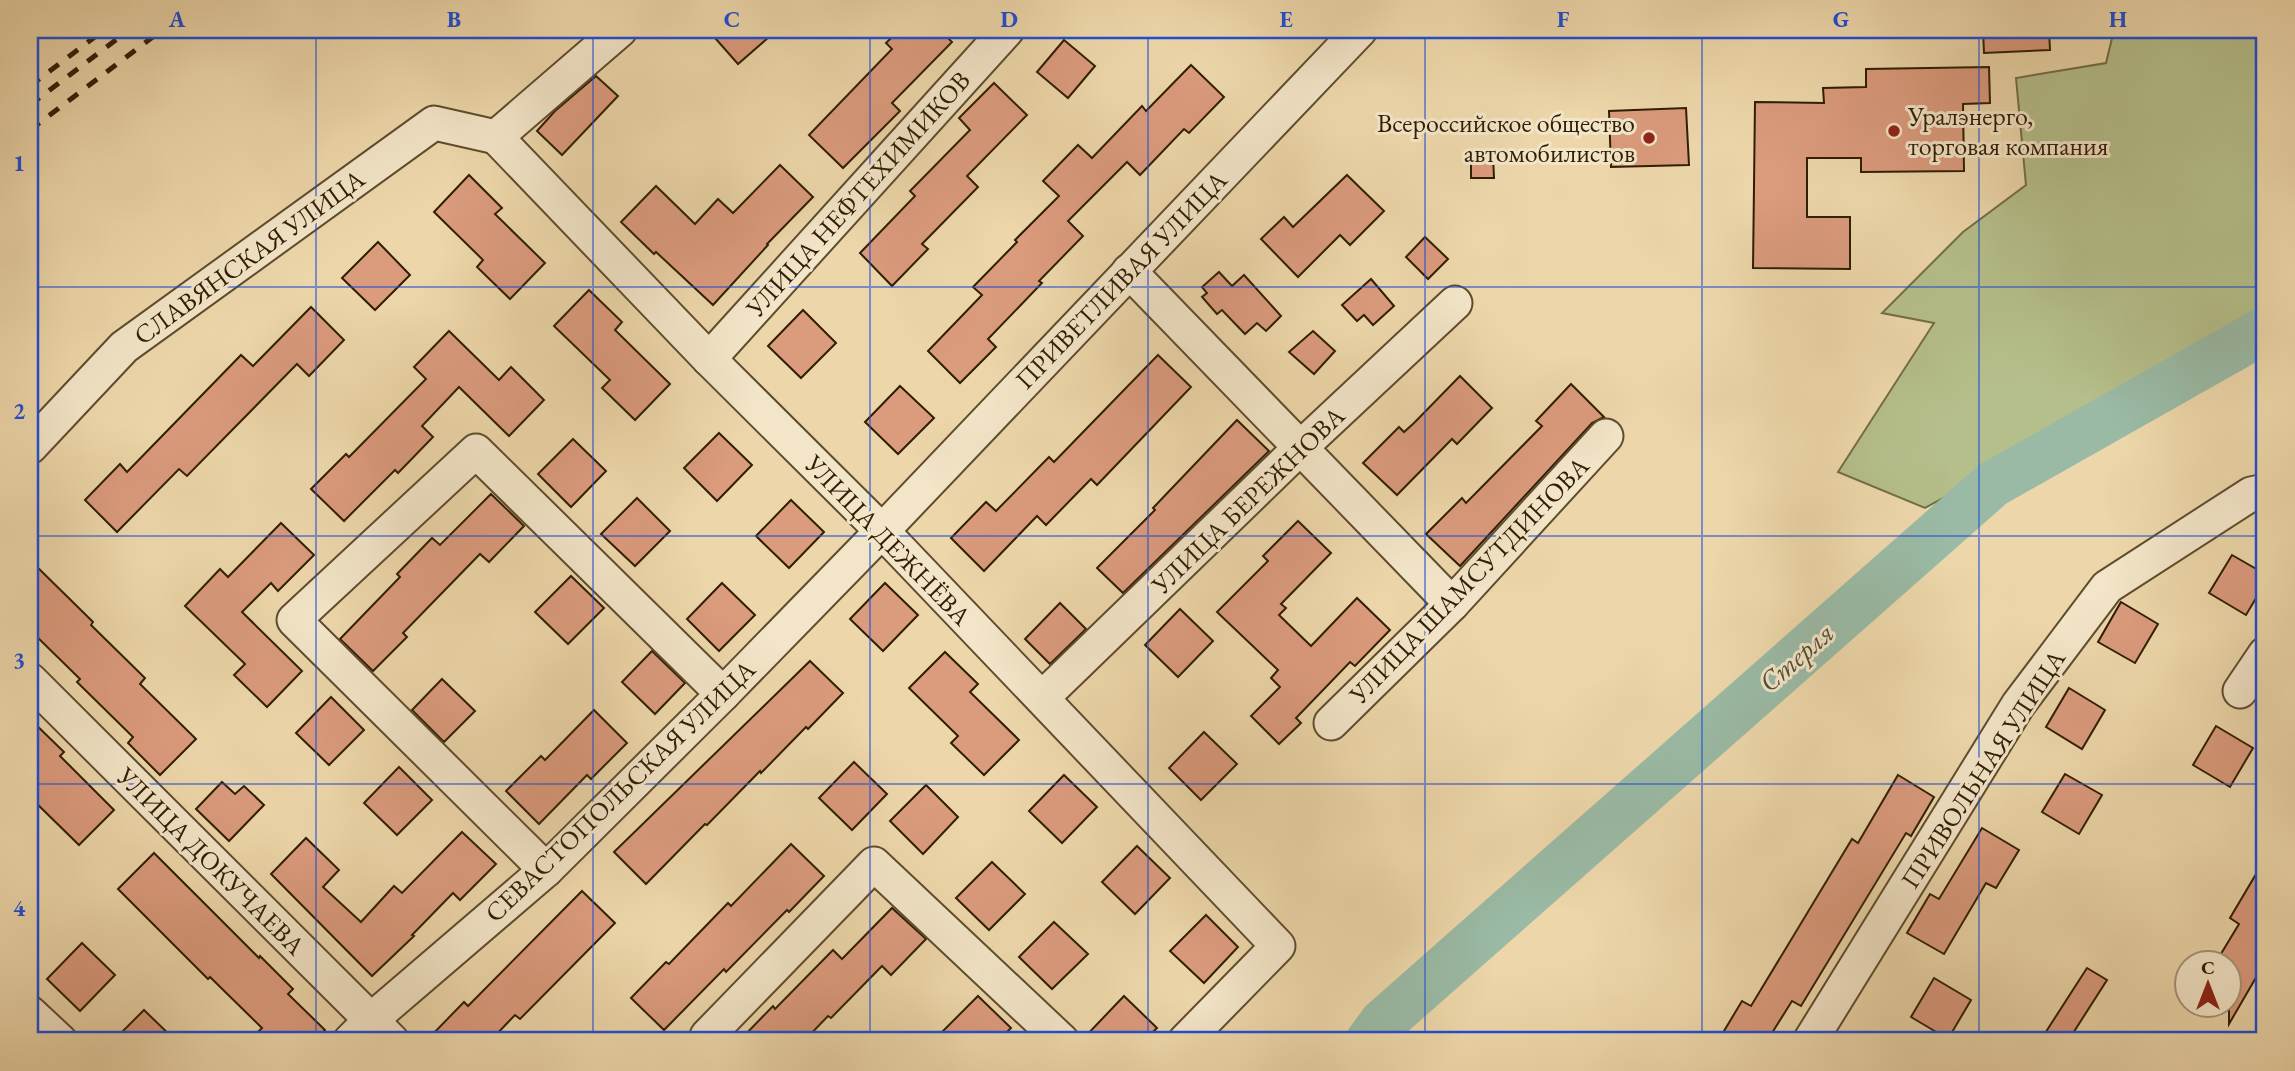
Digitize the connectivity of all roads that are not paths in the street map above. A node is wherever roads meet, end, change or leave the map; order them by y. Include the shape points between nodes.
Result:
1 (621, 30) edge
2 (1007, 30) edge
3 (1360, 30) edge
4 (496, 137) junction
5 (1129, 271) junction
6 (1455, 303) dead end
7 (709, 359) junction
8 (1606, 436) dead end
9 (30, 447) edge
10 (1300, 448) junction
11 (2265, 491) edge
12 (881, 531) junction
13 (1452, 604) junction
14 (2265, 653) edge
15 (30, 680) edge
16 (2240, 691) dead end
17 (723, 694) junction
18 (1042, 698) junction
19 (1331, 723) dead end
20 (546, 870) junction
21 (30, 1013) edge
22 (371, 1034) edge
23 (60, 1041) edge
24 (713, 1041) edge
25 (1062, 1041) edge
26 (1185, 1041) edge
27 (1810, 1041) edge

1 - 4 street
2 - 7 street, УЛИЦА НЕФТЕХИМИКОВ
3 - 5 street, ПРИВЕТЛИВАЯ УЛИЦА
4 - 7 street, УЛИЦА ДЕЖНЁВА
4 - 9 street, СЛАВЯНСКАЯ УЛИЦА via 434,123 124,347
5 - 10 street
5 - 12 street, ПРИВЕТЛИВАЯ УЛИЦА
6 - 10 street, УЛИЦА БЕРЕЖНОВА
7 - 12 street, УЛИЦА ДЕЖНЁВА
8 - 13 street, УЛИЦА ШАМСУТДИНОВА
10 - 13 street
10 - 18 street, УЛИЦА БЕРЕЖНОВА
11 - 27 street, ПРИВОЛЬНАЯ УЛИЦА via 2251,494 2107,587 2018,705
12 - 17 street, СЕВАСТОПОЛЬСКАЯ УЛИЦА
12 - 18 street, УЛИЦА ДЕЖНЁВА
13 - 19 street, УЛИЦА ШАМСУТДИНОВА
14 - 16 street
15 - 22 street, УЛИЦА ДОКУЧАЕВА
17 - 20 street, СЕВАСТОПОЛЬСКАЯ УЛИЦА
17 - 20 street via 476,451 294,620
18 - 26 street, УЛИЦА ДЕЖНЁВА via 1278,946
20 - 22 street, СЕВАСТОПОЛЬСКАЯ УЛИЦА
21 - 23 street
24 - 25 street via 707,1036 874,864

